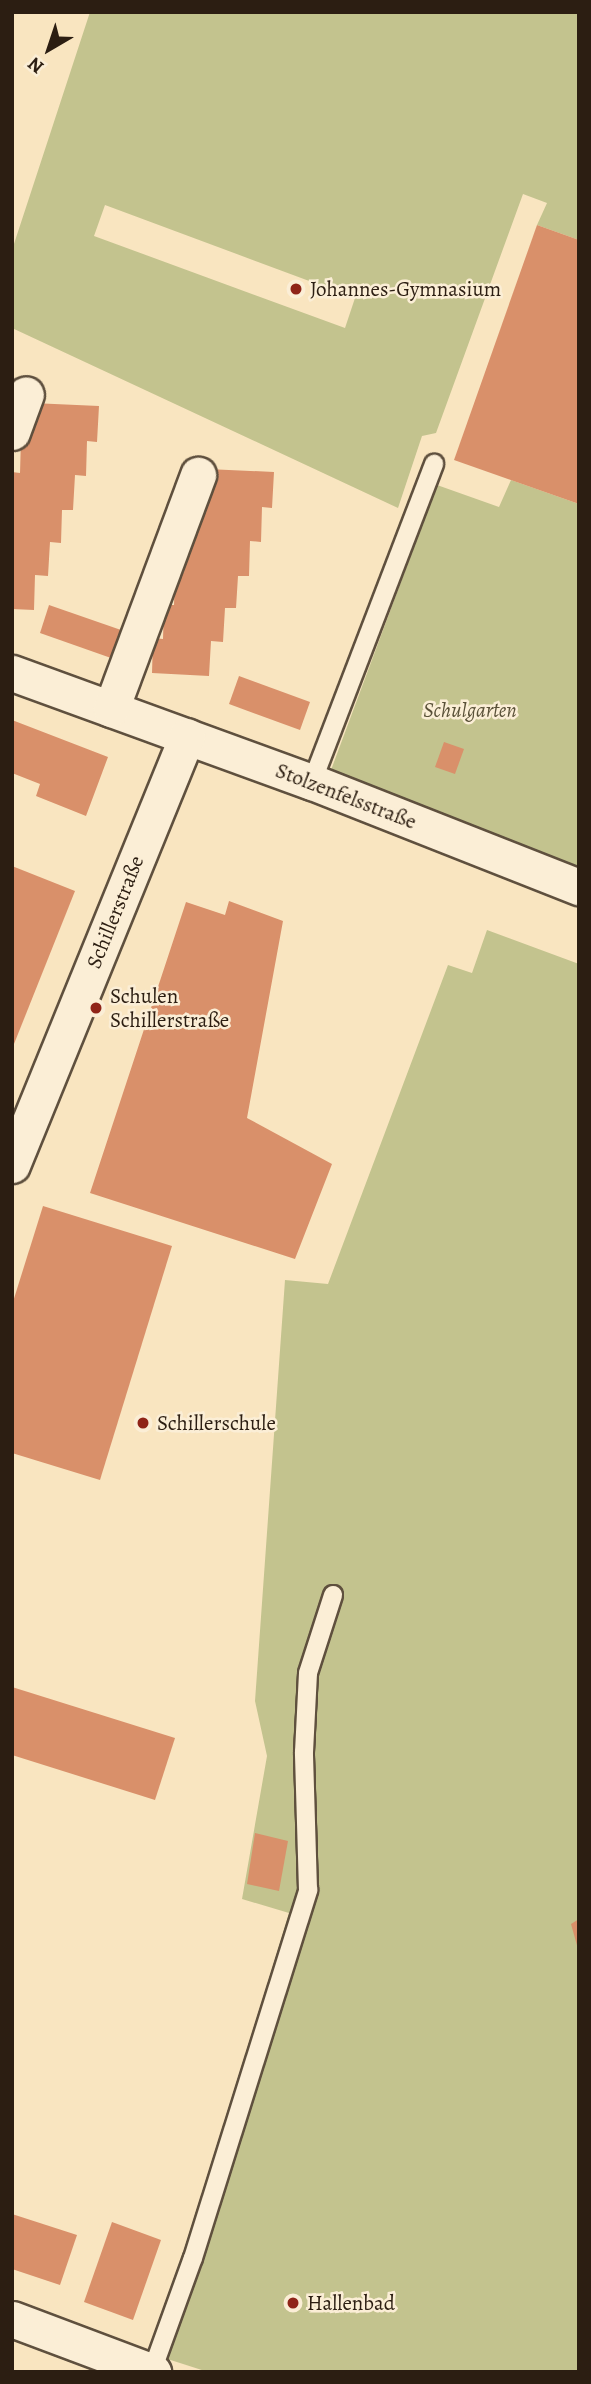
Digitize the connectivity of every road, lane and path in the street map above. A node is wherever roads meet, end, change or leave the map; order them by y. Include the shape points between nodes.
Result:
1 (26, 394) dead end
2 (12, 432) edge
3 (434, 464) dead end
4 (198, 474) dead end
5 (12, 673) edge
6 (111, 709) junction
7 (187, 736) junction
8 (312, 782) junction
9 (579, 887) edge
10 (12, 1165) edge
11 (333, 1595) dead end
12 (12, 2319) edge
13 (152, 2372) edge

1 - 2 street
3 - 8 lane
4 - 6 street
5 - 6 street, Stolzenfelsstraße
6 - 7 street, Stolzenfelsstraße
7 - 8 street, Stolzenfelsstraße
7 - 10 street, Schillerstraße
8 - 9 street, Stolzenfelsstraße
11 - 13 lane via 308,1673 303,1752 308,1890 193,2258
12 - 13 street

